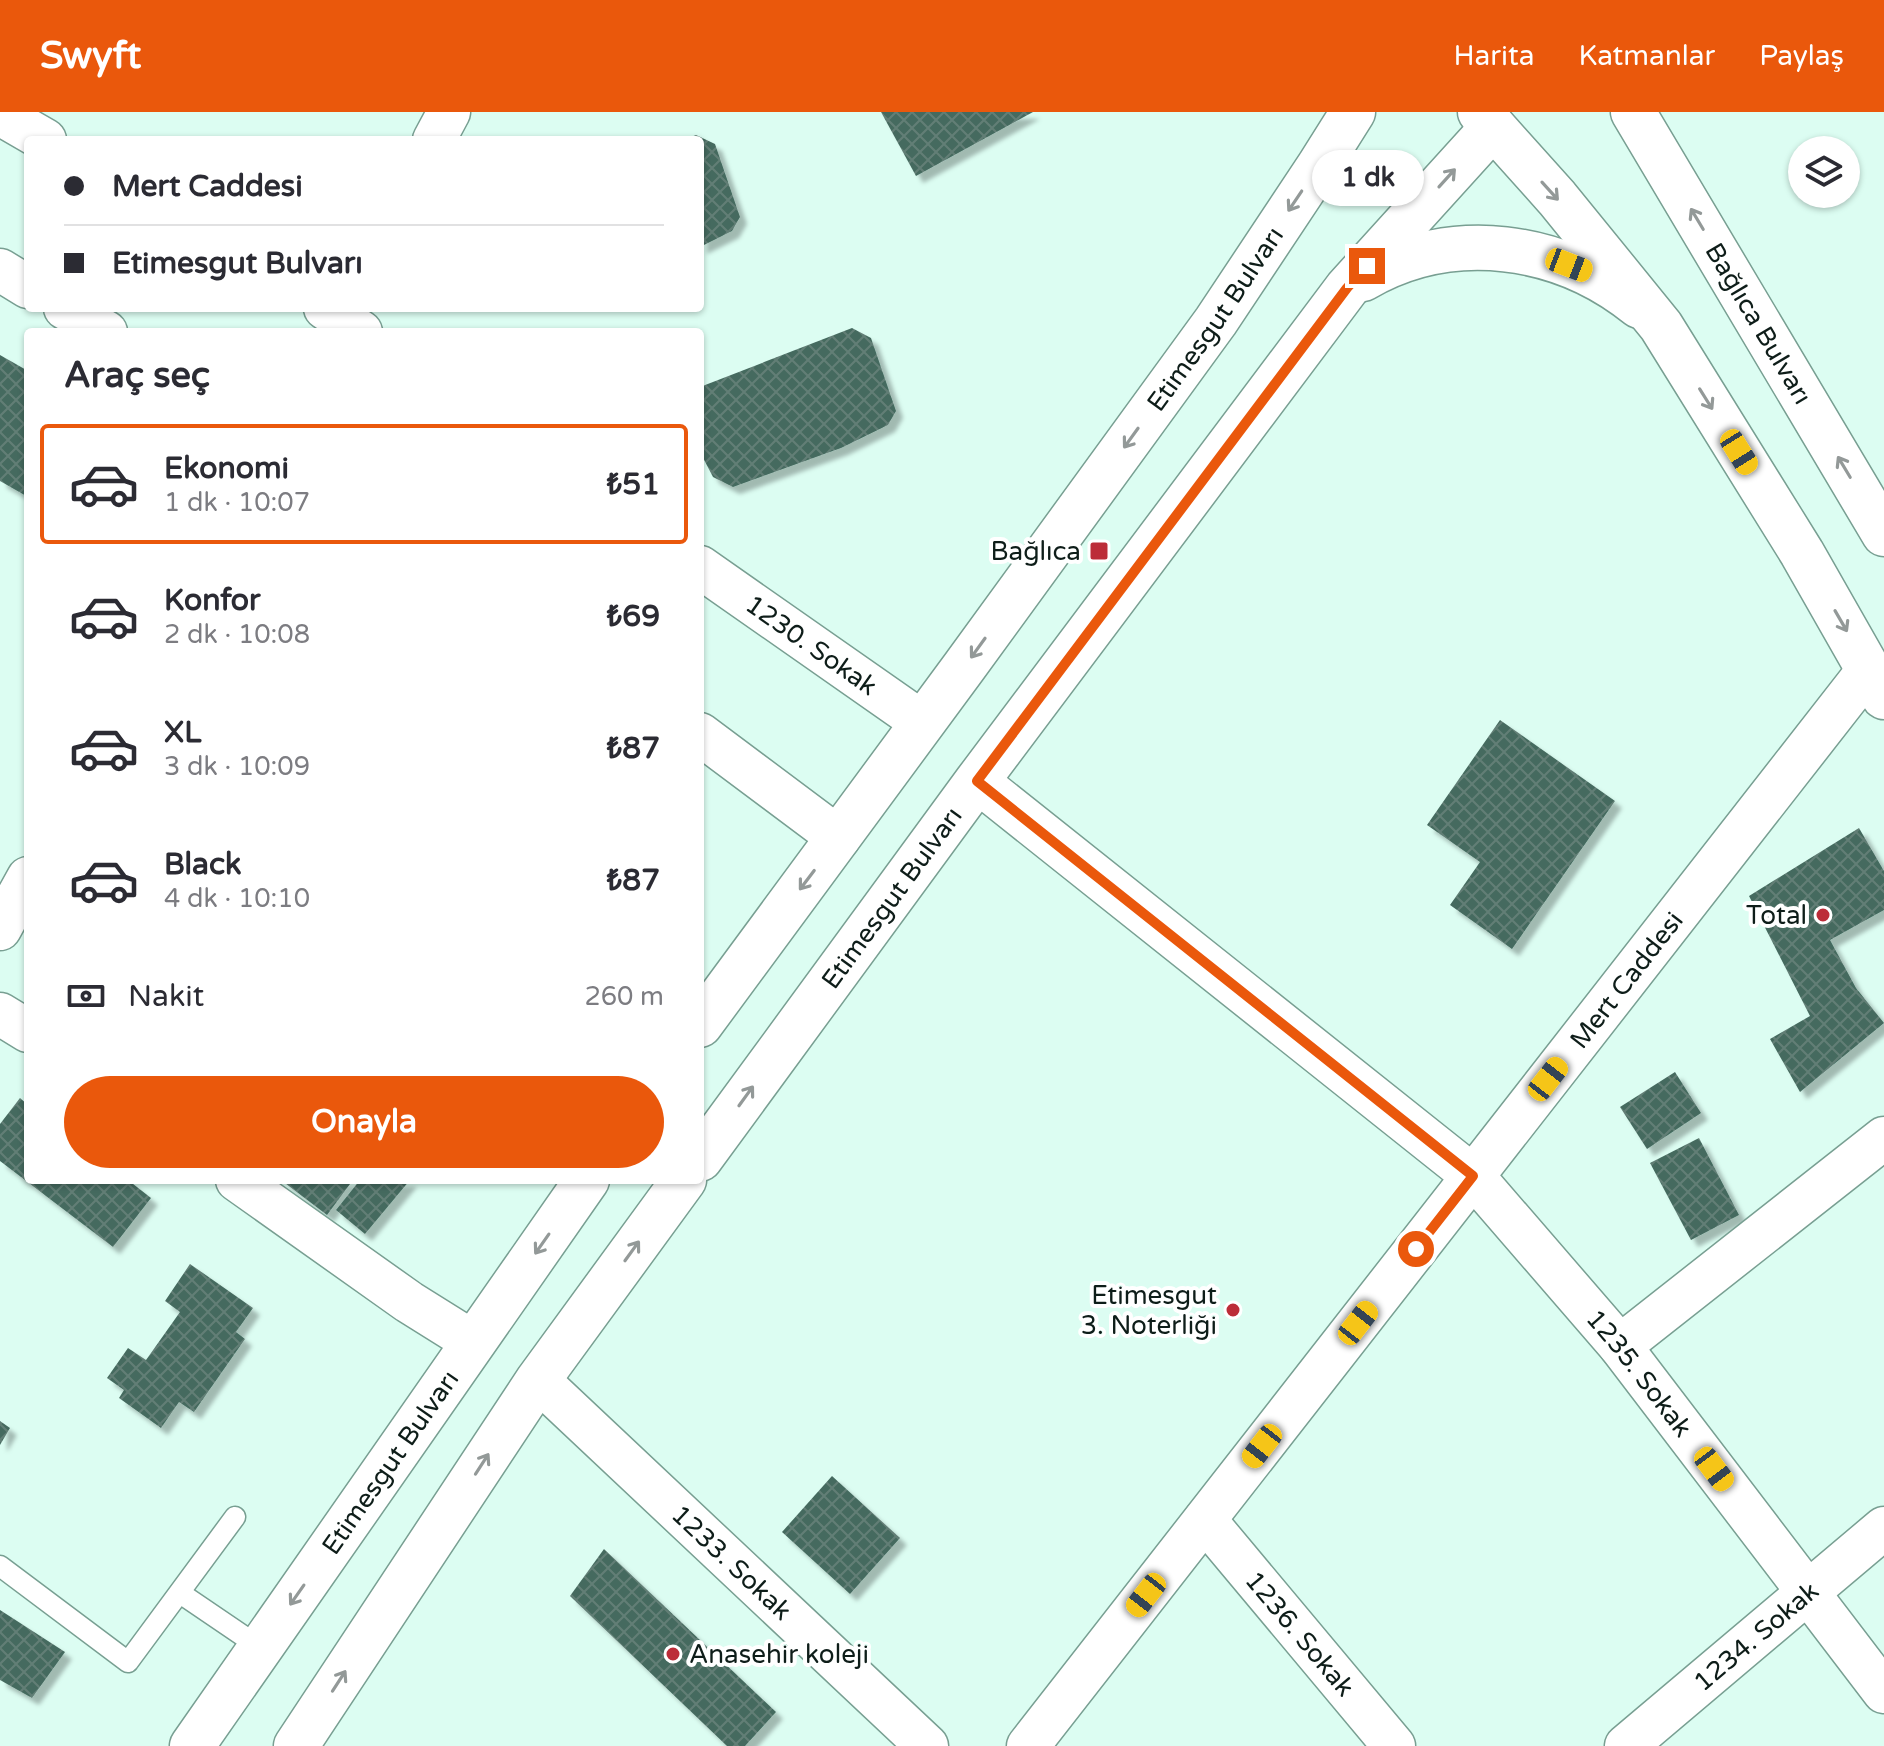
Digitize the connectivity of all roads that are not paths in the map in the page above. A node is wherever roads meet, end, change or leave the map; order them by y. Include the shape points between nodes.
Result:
1 (449, 112) edge
2 (1353, 112) edge
3 (1633, 112) edge
4 (0, 114) edge
5 (1493, 117) edge
6 (38, 136) edge
7 (436, 136) edge
8 (0, 270) edge
9 (24, 285) edge
10 (1347, 288) junction
11 (72, 312) edge
12 (1661, 326) junction
13 (99, 328) edge
14 (1884, 534) edge
15 (704, 570) edge
16 (1876, 683) edge
17 (923, 723) junction
18 (704, 737) edge
19 (977, 781) junction
20 (839, 838) junction
21 (24, 885) edge
22 (0, 929) edge
23 (0, 1014) edge
24 (704, 1020) edge
25 (24, 1029) edge
26 (1884, 1138) edge
27 (704, 1154) edge
28 (1473, 1176) junction
29 (243, 1184) edge
30 (584, 1184) edge
31 (681, 1184) edge
32 (473, 1342) junction
33 (1620, 1346) junction
34 (538, 1380) junction
35 (235, 1517) dead end
36 (1205, 1520) junction
37 (1884, 1528) edge
38 (0, 1566) edge
39 (1807, 1591) junction
40 (180, 1593) junction
41 (261, 1648) junction
42 (1884, 1692) edge
43 (192, 1746) edge
44 (296, 1746) edge
45 (927, 1746) edge
46 (1028, 1746) edge
47 (1394, 1746) edge
48 (1626, 1746) edge

1 - 7 street
2 -> 17 main road, Etimesgut Bulvarı via 1216,321
14 -> 3 main road, Bağlıca Bulvarı
4 - 6 street
10 -> 5 main road, Etimesgut Bulvarı
5 -> 12 main road
8 - 9 street
10 - 12 main road via 1432,253 1492,248 1584,270 1638,304
10 - 19 main road, Etimesgut Bulvarı
11 - 13 street
12 -> 16 main road
15 - 17 street, 1230. Sokak
16 - 28 street, Mert Caddesi
17 - 20 main road, Etimesgut Bulvarı
18 - 20 street
27 -> 19 main road, Etimesgut Bulvarı
19 - 28 street, 1235. Sokak
20 -> 24 main road, Etimesgut Bulvarı
21 - 22 street
23 - 25 street
26 - 33 street
28 - 33 street, 1235. Sokak
28 - 36 street, Mert Caddesi
29 - 32 street
30 -> 32 main road, Etimesgut Bulvarı
34 -> 31 main road
32 -> 41 main road, Etimesgut Bulvarı
33 - 39 street, 1235. Sokak
44 -> 34 main road
34 - 45 street, 1233. Sokak
35 - 40 lane
36 - 46 street, Mert Caddesi
36 - 47 street, 1236. Sokak
37 - 39 street, 1234. Sokak
38 - 40 lane via 128,1662
39 - 42 street, 1235. Sokak
39 - 48 street, 1234. Sokak
40 - 41 lane
41 - 43 main road, Etimesgut Bulvarı

